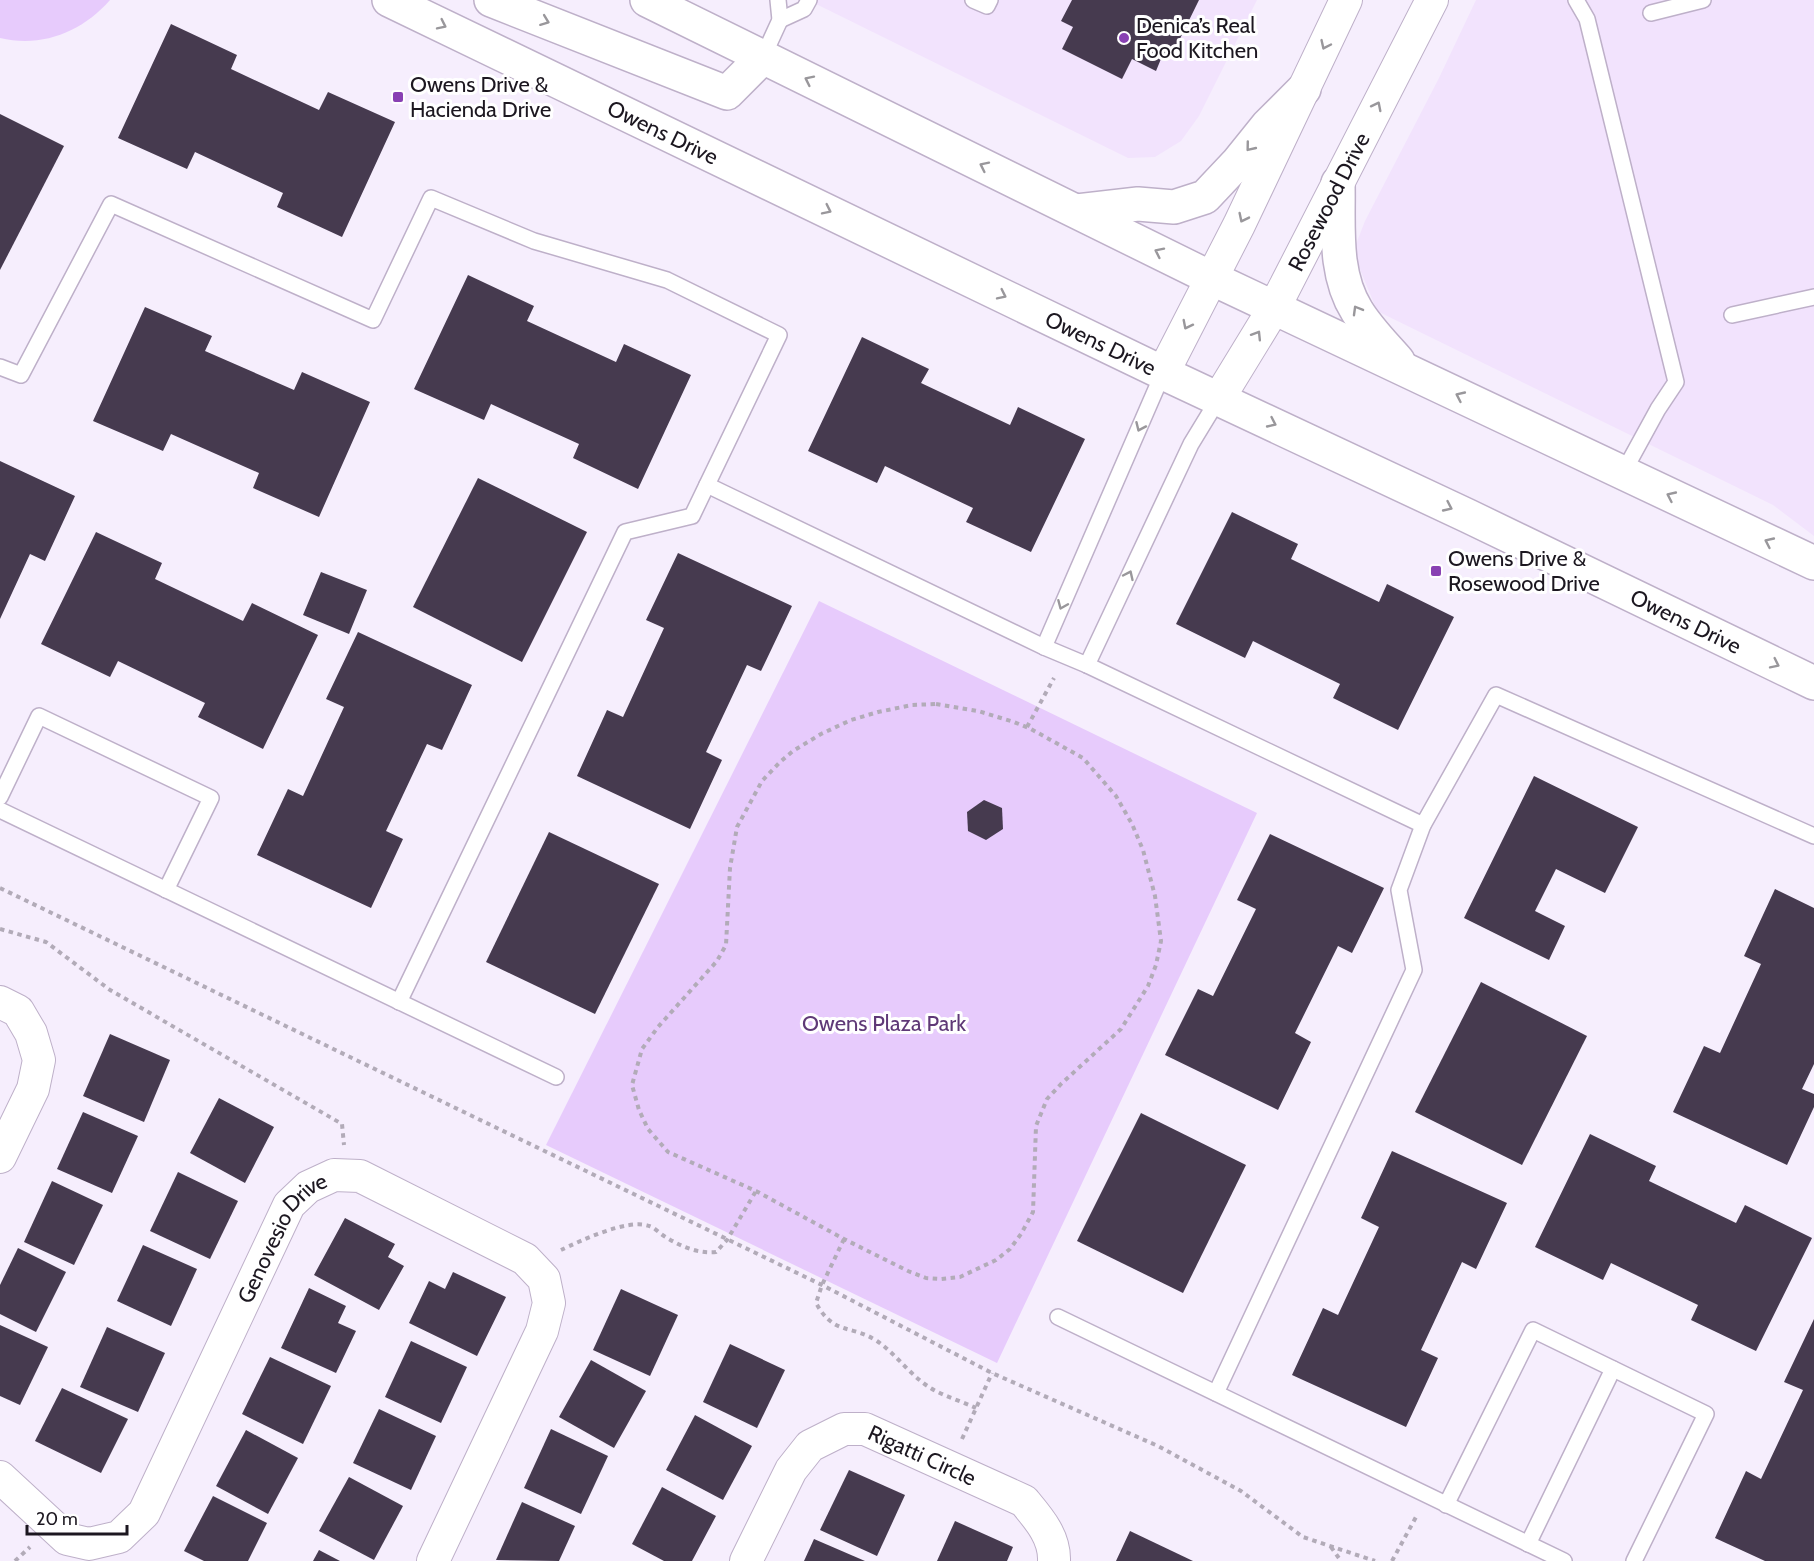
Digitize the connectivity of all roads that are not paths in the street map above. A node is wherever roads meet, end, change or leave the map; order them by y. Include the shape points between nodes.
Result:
1 (390, 0) edge
2 (491, 0) edge
3 (647, 0) edge
4 (778, 0) edge
5 (809, 0) edge
6 (973, 0) edge
7 (990, 0) edge
8 (1346, 0) edge
9 (1431, 0) edge
10 (1576, 0) edge
11 (1703, 0) edge
12 (1651, 13) dead end
13 (780, 20) junction
14 (763, 57) junction
15 (1304, 89) junction
16 (1338, 183) junction
17 (1077, 211) junction
18 (1211, 278) junction
19 (1814, 297) edge
20 (1274, 308) junction
21 (1732, 315) dead end
22 (0, 367) edge
23 (1407, 371) junction
24 (1163, 373) junction
25 (1219, 398) junction
26 (1623, 473) junction
27 (707, 485) junction
28 (1814, 564) edge
29 (1044, 647) junction
30 (1087, 666) junction
31 (1814, 683) edge
32 (0, 797) edge
33 (0, 810) edge
34 (1423, 825) junction
35 (1814, 836) edge
36 (166, 890) junction
37 (0, 1002) edge
38 (399, 1002) junction
39 (556, 1077) dead end
40 (0, 1157) edge
41 (1058, 1317) dead end
42 (1613, 1369) junction
43 (1216, 1393) junction
44 (0, 1477) edge
45 (1446, 1504) junction
46 (1528, 1544) junction
47 (432, 1561) edge
48 (747, 1561) edge
49 (1054, 1561) edge
50 (1564, 1561) edge
51 (1634, 1561) edge

1 -> 24 street, Owens Drive
2 -> 14 street via 727,93
3 - 14 street
4 - 13 lane
5 - 13 lane via 804,9
6 - 7 lane via 987,6
8 -> 15 street
16 -> 9 street, Rosewood Drive
10 - 26 lane via 1587,19 1676,382
11 - 12 lane
13 - 14 lane
17 -> 14 street
15 -> 17 street via 1205,197 1174,207 1138,204
15 -> 18 street
16 - 20 street, Rosewood Drive
23 -> 16 street via 1355,309 1344,281 1339,255
18 -> 17 street
18 - 20 street
18 -> 24 street
19 - 21 lane
20 - 23 street
25 -> 20 street, Rosewood Drive
22 - 27 lane via 21,375 111,204 373,320 431,198 534,241 667,280 779,335
26 -> 23 street
24 - 25 street, Owens Drive
24 -> 29 lane
30 -> 25 lane via 1191,444
25 -> 31 street, Owens Drive
28 -> 26 street
27 - 29 lane
27 - 38 lane via 692,516 625,532
29 - 30 lane
30 - 34 lane
32 - 36 lane via 39,716 211,798
33 - 36 lane
34 - 35 lane via 1496,695
34 - 43 lane via 1399,890 1414,970
36 - 38 lane
37 - 40 street via 18,1011 31,1033 39,1060 33,1089
38 - 39 lane
41 - 43 lane
42 - 45 lane via 1533,1329
42 - 46 lane
42 - 51 lane via 1706,1414
43 - 45 lane
44 - 47 street, Genovesio Drive via 67,1539 89,1544 119,1537 144,1514 289,1205 308,1187 334,1175 360,1176 525,1259 544,1279 549,1303 542,1331
45 - 46 lane
46 - 50 lane
48 - 49 street, Rigatti Circle via 791,1470 810,1446 844,1429 865,1429 1024,1501 1043,1523 1055,1549

